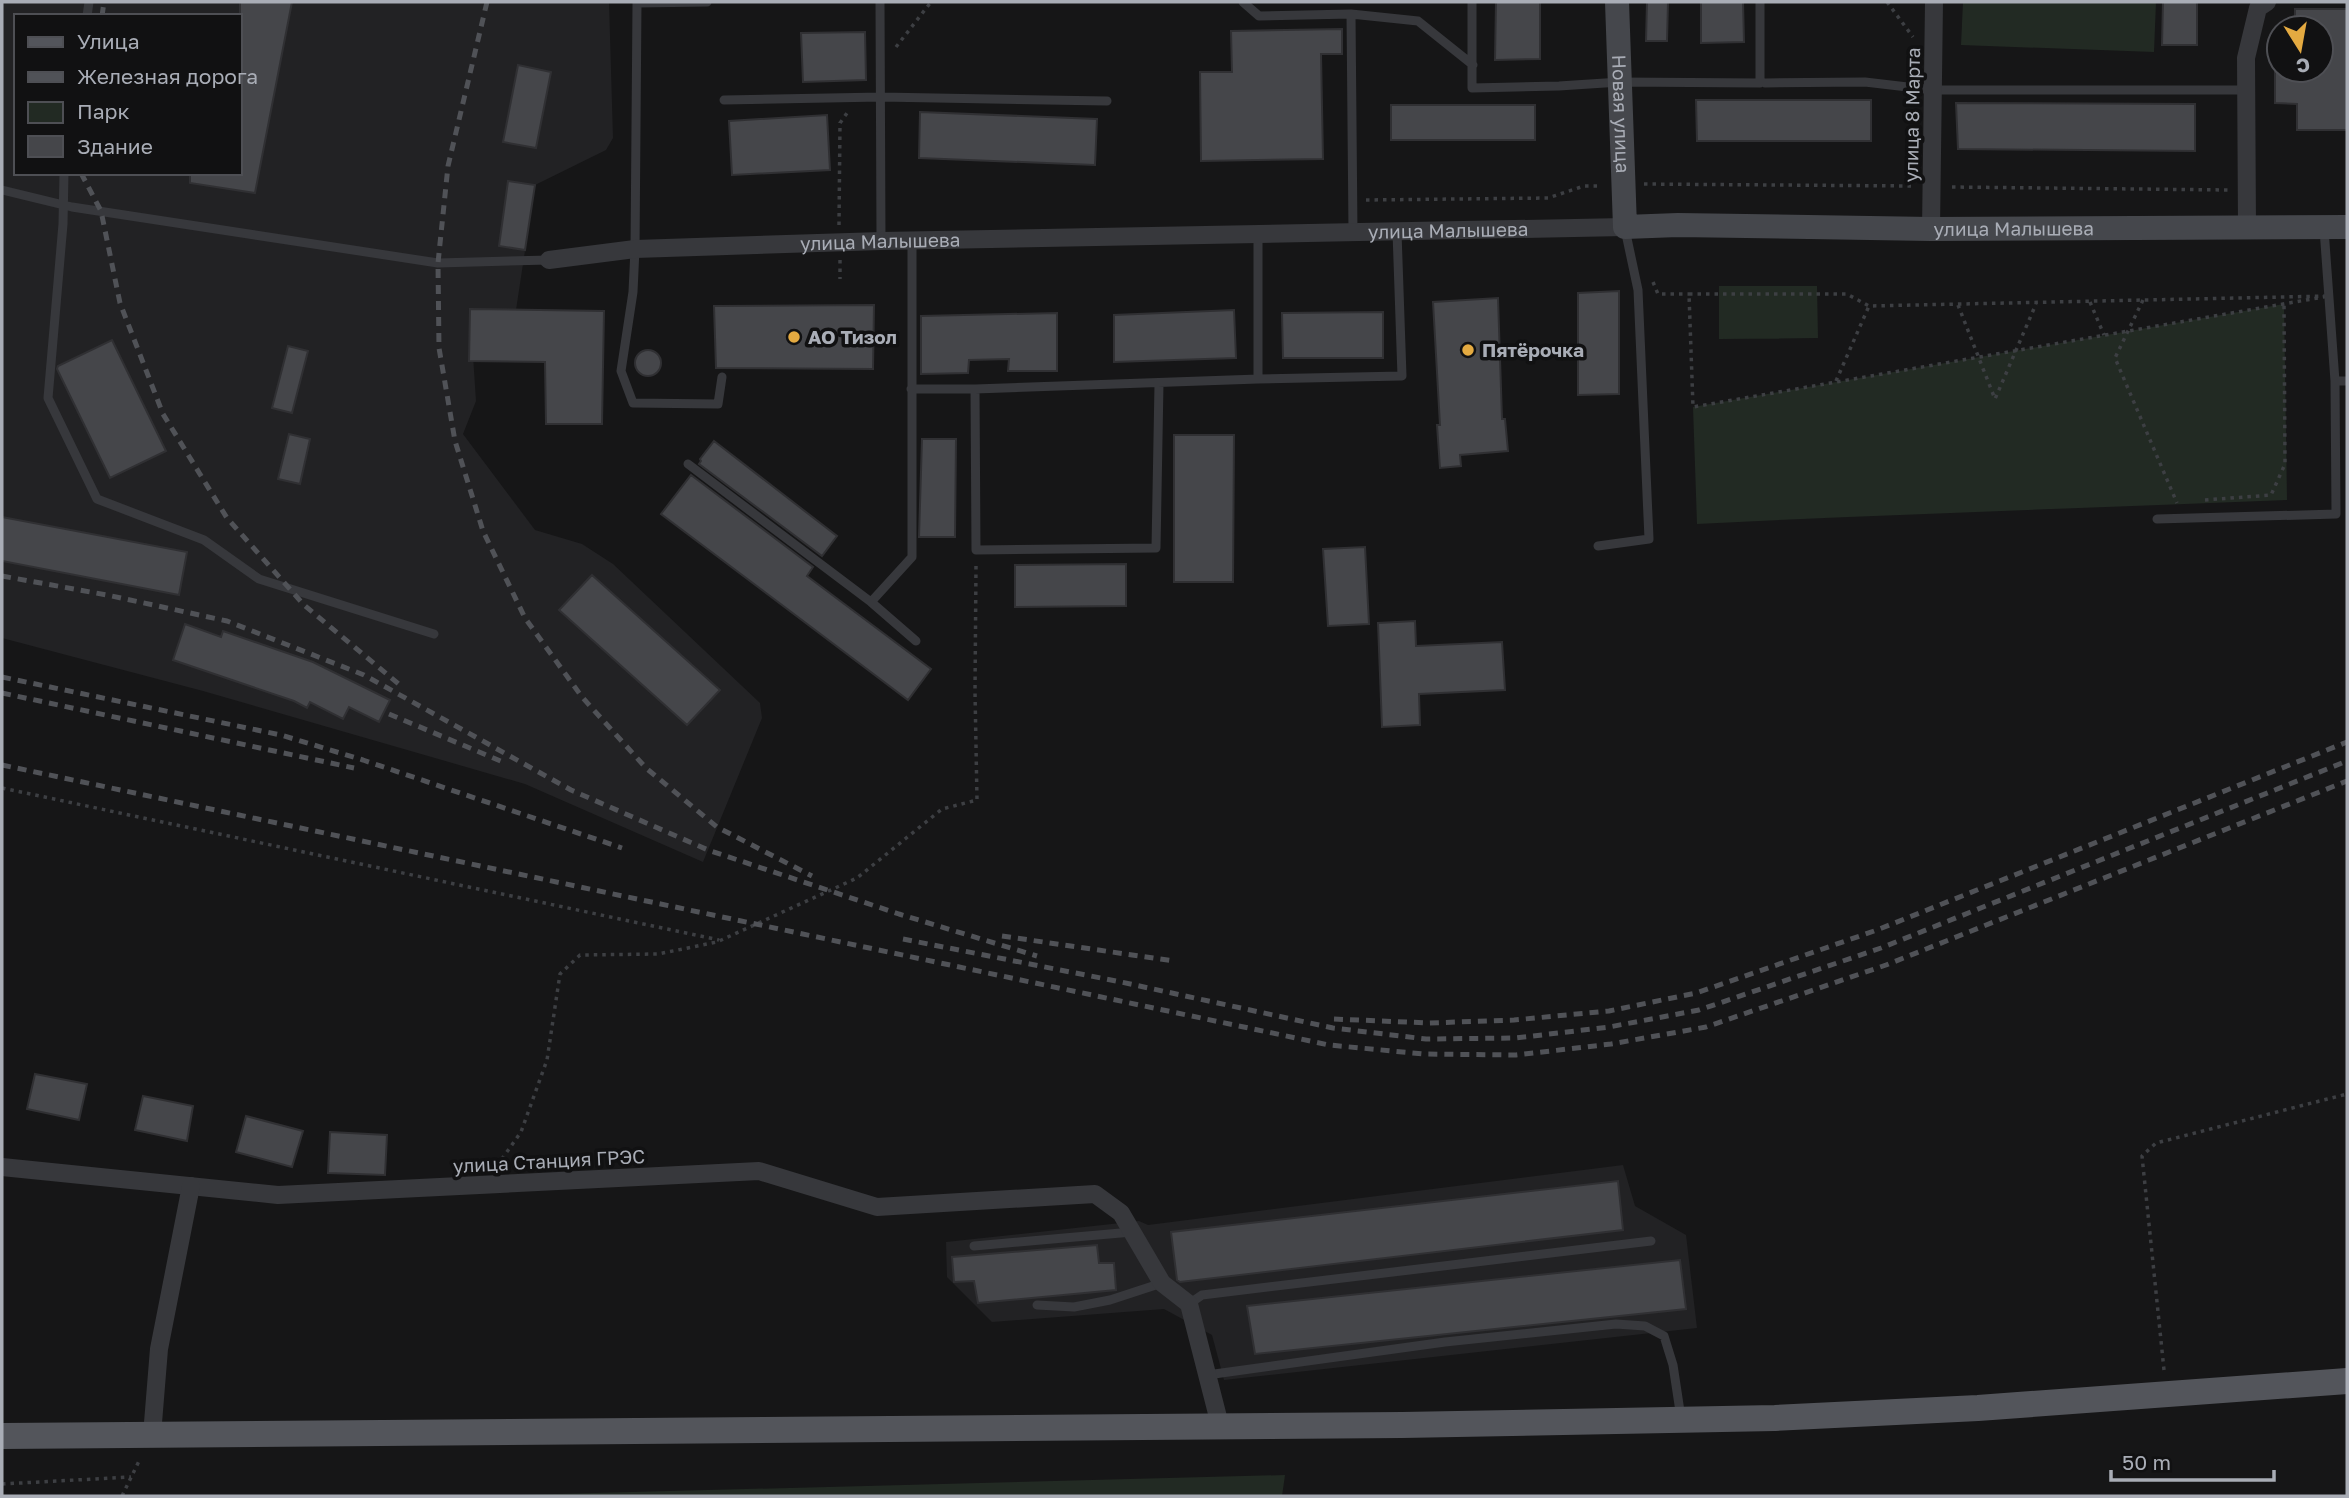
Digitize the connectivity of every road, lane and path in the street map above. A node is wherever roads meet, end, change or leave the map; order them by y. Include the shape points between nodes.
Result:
1 (707, 2) edge
2 (880, 2) edge
3 (931, 2) edge
4 (1243, 2) edge
5 (1472, 2) edge
6 (1617, 2) edge
7 (1760, 2) edge
8 (1887, 2) edge
9 (1934, 2) edge
10 (2267, 2) edge
11 (1352, 14) junction
12 (1473, 65) junction
13 (1934, 66) junction
14 (881, 68) junction
15 (1620, 82) junction
16 (1765, 83) dead end
17 (1933, 90) junction
18 (2246, 90) junction
19 (859, 97) junction
20 (881, 97) junction
21 (724, 100) dead end
22 (1107, 101) dead end
23 (64, 175) edge
24 (1623, 185) junction
25 (1932, 186) junction
26 (2, 190) edge
27 (2247, 190) junction
28 (1353, 200) junction
29 (63, 205) junction
30 (1625, 227) junction
31 (2247, 227) junction
32 (2336, 227) edge
33 (1931, 229) junction
34 (1396, 232) junction
35 (1353, 233) junction
36 (1258, 236) junction
37 (912, 241) junction
38 (881, 242) junction
39 (839, 243) junction
40 (635, 249) junction
41 (549, 260) joint
42 (1649, 271) dead end
43 (840, 279) dead end
44 (1689, 294) junction
45 (2329, 296) junction
46 (2143, 300) junction
47 (2090, 301) junction
48 (2036, 303) junction
49 (1958, 304) junction
50 (2284, 304) junction
51 (1869, 306) junction
52 (2129, 331) junction
53 (2104, 335) junction
54 (2018, 350) junction
55 (1979, 357) junction
56 (722, 377) dead end
57 (1258, 379) junction
58 (2335, 381) junction
59 (2347, 381) edge
60 (1835, 382) junction
61 (1159, 384) junction
62 (911, 389) junction
63 (975, 389) junction
64 (688, 464) dead end
65 (2203, 500) dead end
66 (2190, 502) dead end
67 (2157, 519) dead end
68 (1598, 546) dead end
69 (976, 550) junction
70 (871, 602) junction
71 (434, 634) dead end
72 (916, 641) dead end
73 (2, 789) edge
74 (721, 940) junction
75 (2347, 1094) edge
76 (2, 1167) edge
77 (484, 1185) junction
78 (191, 1186) junction
79 (1132, 1232) junction
80 (1651, 1241) dead end
81 (974, 1247) dead end
82 (1162, 1283) junction
83 (1189, 1304) junction
84 (1037, 1306) dead end
85 (1207, 1375) junction
86 (2347, 1381) edge
87 (2167, 1394) junction
88 (1682, 1420) junction
89 (1220, 1425) junction
90 (152, 1435) junction
91 (2, 1436) edge
92 (131, 1478) junction
93 (2, 1484) edge
94 (122, 1496) edge

1 - 40 lane via 637,3
2 - 14 lane
3 - 14 path
4 - 11 lane via 1259,16
5 - 12 lane
6 - 15 main road, Новая улица
7 - 15 lane via 1760,83
8 - 13 path
9 - 13 street, улица 8 Марта
10 - 18 street via 2258,8 2246,58
11 - 12 lane via 1418,22
11 - 28 lane
12 - 15 lane via 1472,88
13 - 17 street, улица 8 Марта
14 - 20 lane
15 - 24 main road, Новая улица
16 - 17 lane via 1865,82
17 - 18 lane
17 - 25 street, улица 8 Марта
18 - 27 street
19 - 20 lane
19 - 21 lane
19 - 39 path via 840,123
20 - 22 lane
20 - 38 lane
23 - 29 lane
24 - 25 path
24 - 28 path via 1584,187 1548,198
24 - 30 main road, Новая улица
25 - 27 path
25 - 33 street, улица 8 Марта
26 - 29 lane
27 - 31 street
28 - 35 lane
29 - 41 lane via 438,263
29 - 71 lane via 48,398 97,499 204,540 259,579
30 - 33 main road, улица Малышева
30 - 34 street, улица Малышева
30 - 68 lane via 1638,290 1649,539
31 - 32 main road, улица Малышева
31 - 33 main road, улица Малышева
32 - 45 lane
34 - 35 street, улица Малышева
34 - 57 lane via 1402,376
35 - 36 street, улица Малышева
36 - 37 street, улица Малышева
36 - 57 lane
37 - 38 street, улица Малышева
37 - 62 lane
38 - 39 street, улица Малышева
39 - 40 street, улица Малышева
39 - 43 path
40 - 41 street, улица Малышева
40 - 56 lane via 621,371 633,403 718,404
42 - 44 path via 1658,294
44 - 51 path via 1847,294
44 - 60 path via 1693,407
45 - 46 path
45 - 50 path
45 - 58 lane
46 - 47 path
46 - 52 path
47 - 48 path
47 - 53 path
48 - 49 path
48 - 54 path
49 - 51 path
49 - 55 path
50 - 52 path
50 - 65 path via 2285,464 2271,495
51 - 60 path
52 - 53 path
52 - 66 path via 2115,358 2176,503
53 - 54 path
54 - 55 path
54 - 55 path via 1995,398
55 - 60 path
57 - 61 lane
58 - 59 lane
58 - 67 lane via 2336,514
61 - 63 lane
61 - 69 lane via 1156,548
62 - 63 lane
62 - 70 lane via 912,557
63 - 69 lane
64 - 70 lane
69 - 74 path via 977,800 942,808 857,878
70 - 72 lane
73 - 74 path
74 - 77 path via 658,954 580,955 560,974 543,1072 521,1132
75 - 87 path via 2155,1143 2142,1156
76 - 78 street, улица Станция ГРЭС
77 - 78 street, улица Станция ГРЭС via 278,1195
77 - 79 street, улица Станция ГРЭС via 759,1171 877,1207 1095,1194 1121,1213
78 - 90 street via 159,1349
79 - 81 lane
79 - 82 street
80 - 83 lane via 1202,1295
82 - 83 street
82 - 84 lane via 1074,1307
83 - 85 street
85 - 88 lane via 1538,1331 1645,1326 1664,1336
85 - 89 street
86 - 87 main road
87 - 88 main road via 1978,1408
88 - 89 main road
89 - 90 main road
90 - 91 main road
90 - 92 path
92 - 93 path
92 - 94 path

